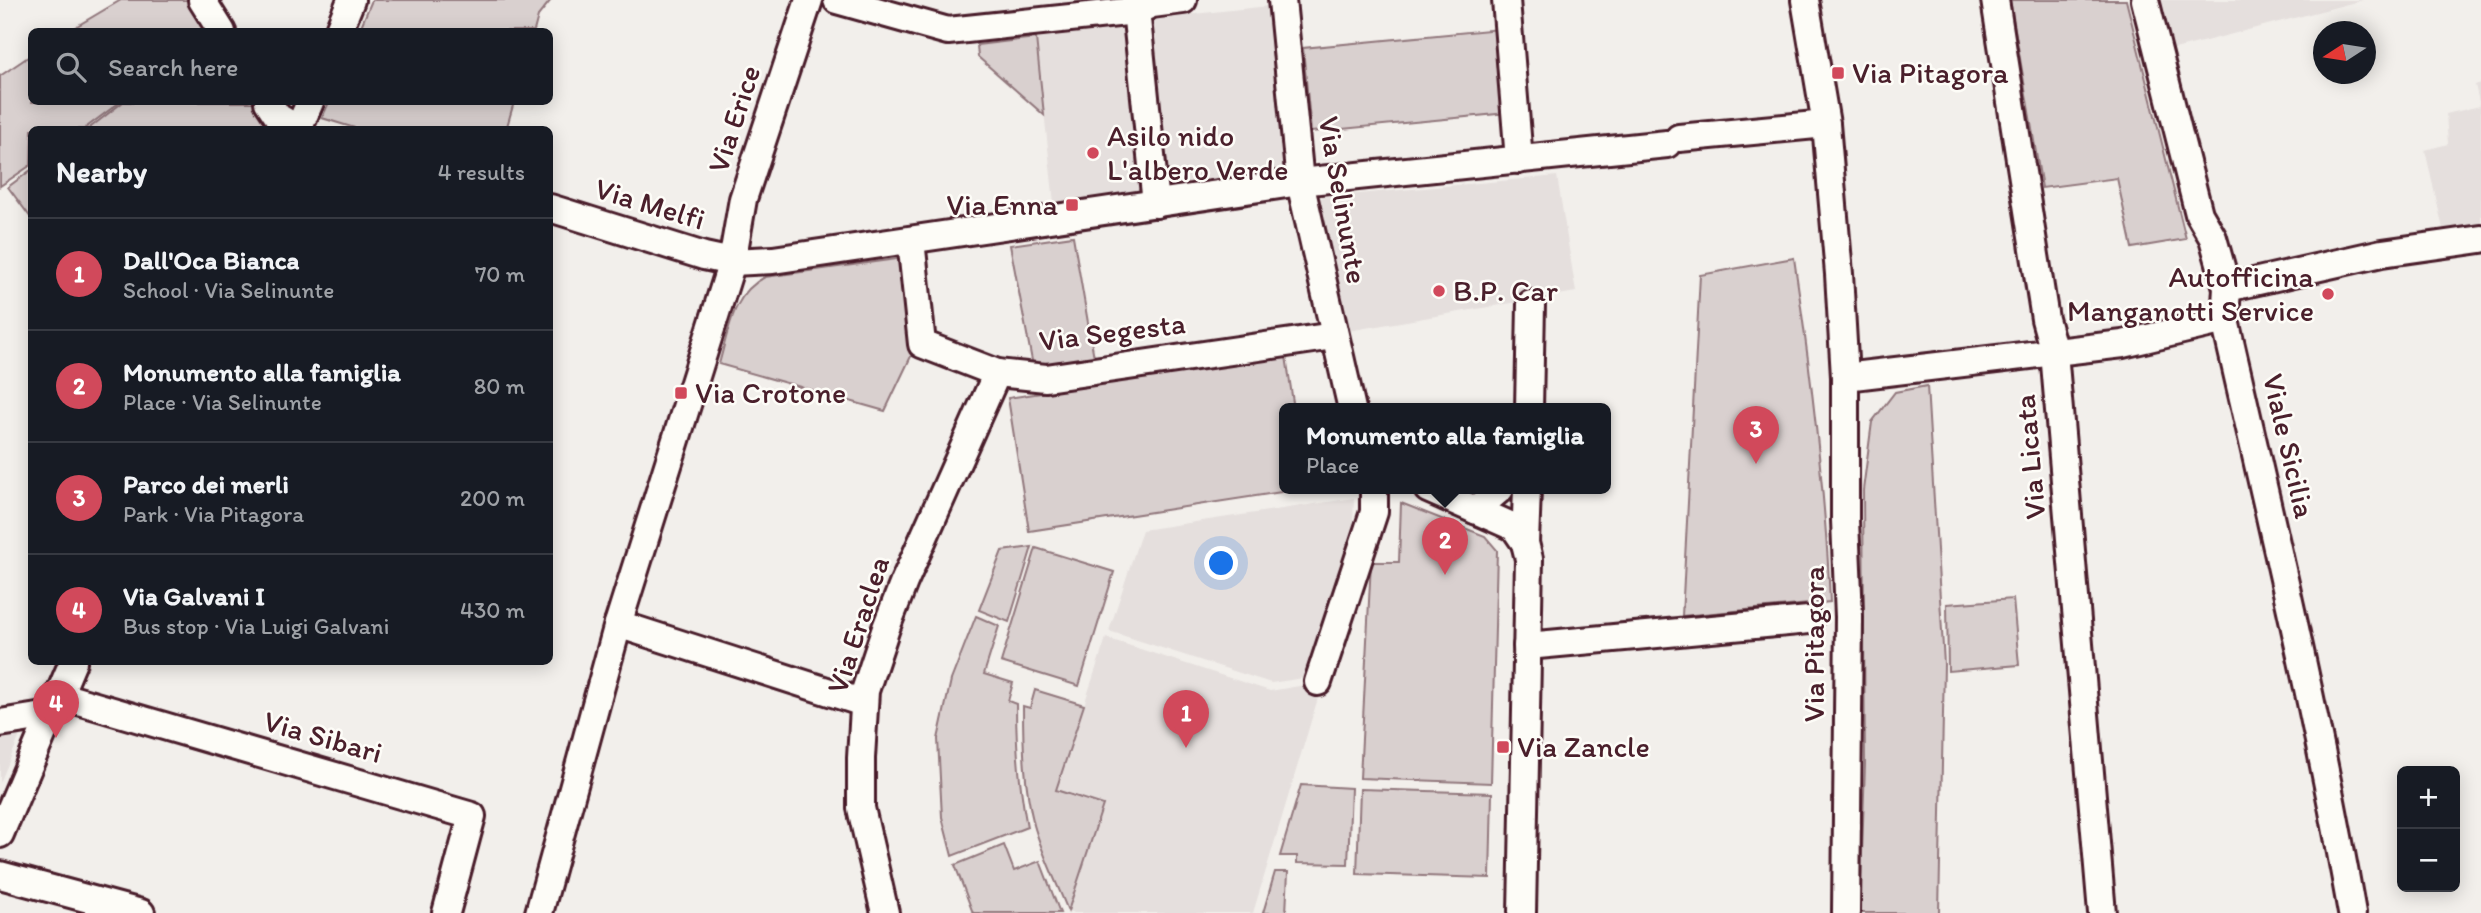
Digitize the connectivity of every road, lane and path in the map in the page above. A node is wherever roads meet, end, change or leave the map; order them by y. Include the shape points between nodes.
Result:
1 (202, 0) edge
2 (351, 0) edge
3 (809, 0) edge
4 (837, 0) edge
5 (1183, 0) edge
6 (1282, 0) edge
7 (1506, 0) edge
8 (1805, 0) edge
9 (1995, 0) edge
10 (2145, 0) edge
11 (1135, 5) edge
12 (220, 28) edge
13 (340, 28) edge
14 (270, 105) edge
15 (309, 105) edge
16 (1826, 124) junction
17 (294, 126) edge
18 (300, 126) edge
19 (1519, 160) junction
20 (1300, 182) junction
21 (1156, 204) junction
22 (553, 209) edge
23 (2481, 239) edge
24 (911, 240) junction
25 (732, 262) junction
26 (2227, 288) junction
27 (1531, 304) dead end
28 (2225, 320) junction
29 (1334, 336) junction
30 (2054, 352) junction
31 (997, 373) junction
32 (1845, 377) junction
33 (1351, 403) edge
34 (1529, 403) edge
35 (1374, 494) edge
36 (1439, 494) edge
37 (1494, 494) edge
38 (1527, 494) edge
39 (1475, 510) junction
40 (1525, 543) junction
41 (1809, 620) dead end
42 (618, 624) junction
43 (1527, 646) junction
44 (72, 665) edge
45 (1318, 682) dead end
46 (864, 703) junction
47 (54, 705) junction
48 (0, 723) edge
49 (0, 834) edge
50 (0, 875) edge
51 (141, 913) edge
52 (446, 913) edge
53 (540, 913) edge
54 (885, 913) edge
55 (1522, 913) edge
56 (1846, 913) edge
57 (2102, 913) edge
58 (2352, 913) edge

1 - 12 street
2 - 13 street
3 - 25 street, Via Erice via 743,199
4 - 11 street via 948,31
5 - 11 street
6 - 20 street, Via Selinunte
7 - 19 street
8 - 16 street, Via Pitagora
9 - 30 street, Via Licata
10 - 26 street, Viale Sicilia via 2199,214 2213,238
11 - 21 street
14 - 17 street via 278,117
15 - 18 street
16 - 19 street
16 - 32 street, Via Pitagora
19 - 20 street
20 - 21 street
20 - 29 street, Via Selinunte
21 - 24 street
22 - 25 street, Via Melfi
23 - 26 street via 2382,253
24 - 25 street
24 - 31 street, Via Segesta via 922,344
25 - 42 street
26 - 28 street, Viale Sicilia
27 - 34 street
28 - 30 street via 2123,344
28 - 58 street, Viale Sicilia via 2298,633
29 - 31 street, Via Segesta via 1046,378
29 - 33 street, Via Selinunte
30 - 32 street
30 - 57 street, Via Licata
31 - 46 street, Via Eraclea via 904,582
32 - 56 street, Via Pitagora via 1849,617
35 - 45 street via 1374,512
36 - 39 street
37 - 39 street
38 - 40 street
39 - 40 street via 1514,527
40 - 43 street via 1530,559
41 - 43 street
42 - 46 street
42 - 53 street
43 - 55 street
44 - 47 street
46 - 54 street, Via Eraclea via 861,808
47 - 48 street
47 - 49 street
47 - 52 street, Via Sibari via 472,816
50 - 51 street

